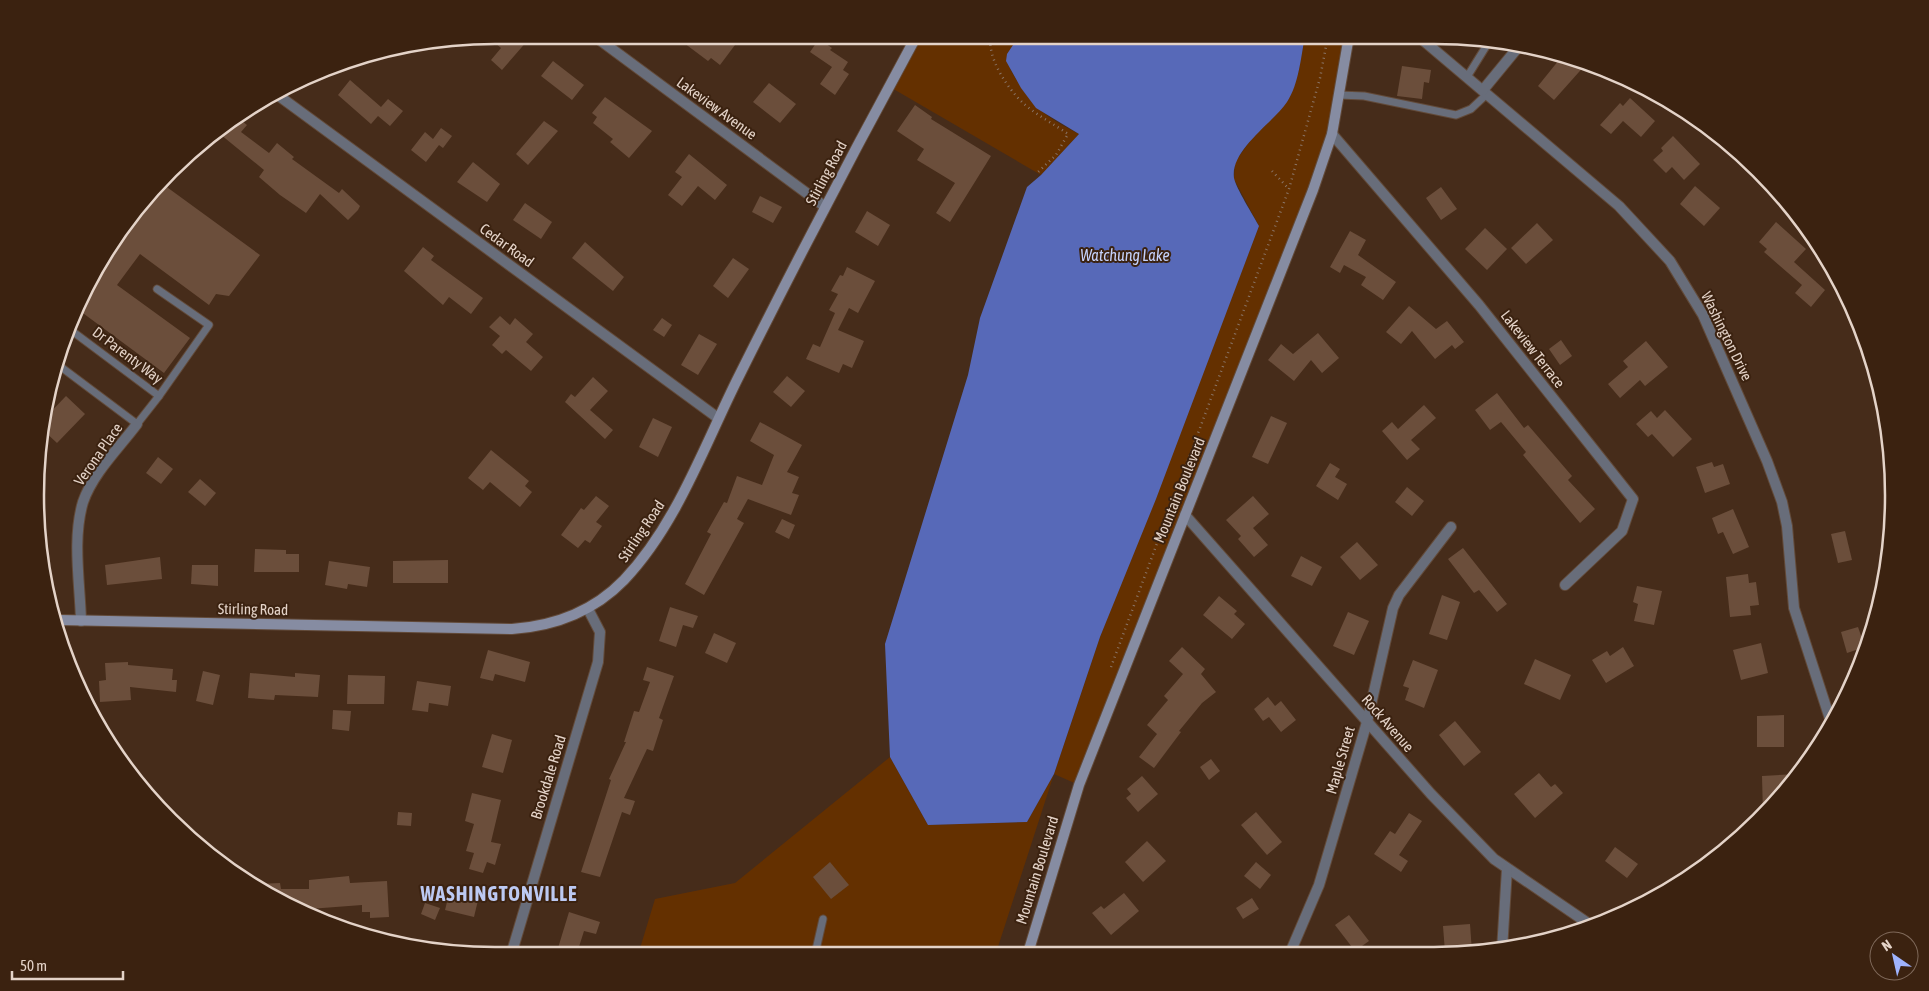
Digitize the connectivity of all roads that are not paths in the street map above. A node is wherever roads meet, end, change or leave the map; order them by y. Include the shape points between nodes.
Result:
1 (605, 44) edge
2 (913, 44) edge
3 (1348, 44) edge
4 (1428, 44) edge
5 (1485, 47) edge
6 (1515, 51) edge
7 (1467, 77) junction
8 (1485, 92) junction
9 (1339, 95) junction
10 (281, 98) edge
11 (1332, 134) junction
12 (824, 206) junction
13 (157, 289) dead end
14 (74, 333) edge
15 (62, 369) edge
16 (159, 396) junction
17 (718, 418) junction
18 (137, 424) junction
19 (1185, 515) junction
20 (1451, 527) dead end
21 (1565, 585) dead end
22 (588, 609) junction
23 (62, 620) edge
24 (81, 621) junction
25 (1829, 714) edge
26 (1367, 722) junction
27 (1507, 869) junction
28 (823, 919) dead end
29 (1584, 921) edge
30 (1503, 942) edge
31 (513, 947) edge
32 (817, 947) edge
33 (1030, 947) edge
34 (1293, 947) edge

1 - 12 street, Lakeview Avenue
2 - 12 street, Stirling Road
3 - 9 street, Mountain Boulevard
4 - 7 street, Washington Drive
5 - 7 lane
6 - 8 street
7 - 8 street, Washington Drive
8 - 9 lane via 1471,109 1456,115 1372,97
8 - 25 street, Washington Drive via 1619,206 1670,261 1703,315 1782,502 1794,608
9 - 11 street, Mountain Boulevard
10 - 17 street, Cedar Road
11 - 19 street, Mountain Boulevard
11 - 21 street, Lakeview Terrace via 1479,304 1633,499 1622,531
12 - 17 street, Stirling Road
13 - 16 lane via 208,325
14 - 16 lane, Dr Parenty Way
15 - 18 lane
16 - 18 lane, Dr Parenty Way
17 - 22 street, Stirling Road via 681,498 644,557 607,596
18 - 24 street, Verona Place via 95,477 84,501 78,526
19 - 26 street, Rock Avenue
19 - 33 street, Mountain Boulevard via 1079,785
20 - 26 street, Maple Street via 1399,595 1393,608
22 - 24 street, Stirling Road via 555,623 512,629
22 - 31 street, Brookdale Road via 600,632 598,662
23 - 24 street, Stirling Road
26 - 27 street, Rock Avenue via 1437,801
26 - 34 street, Maple Street via 1319,885
27 - 29 street, Rock Avenue
27 - 30 street
28 - 32 lane

